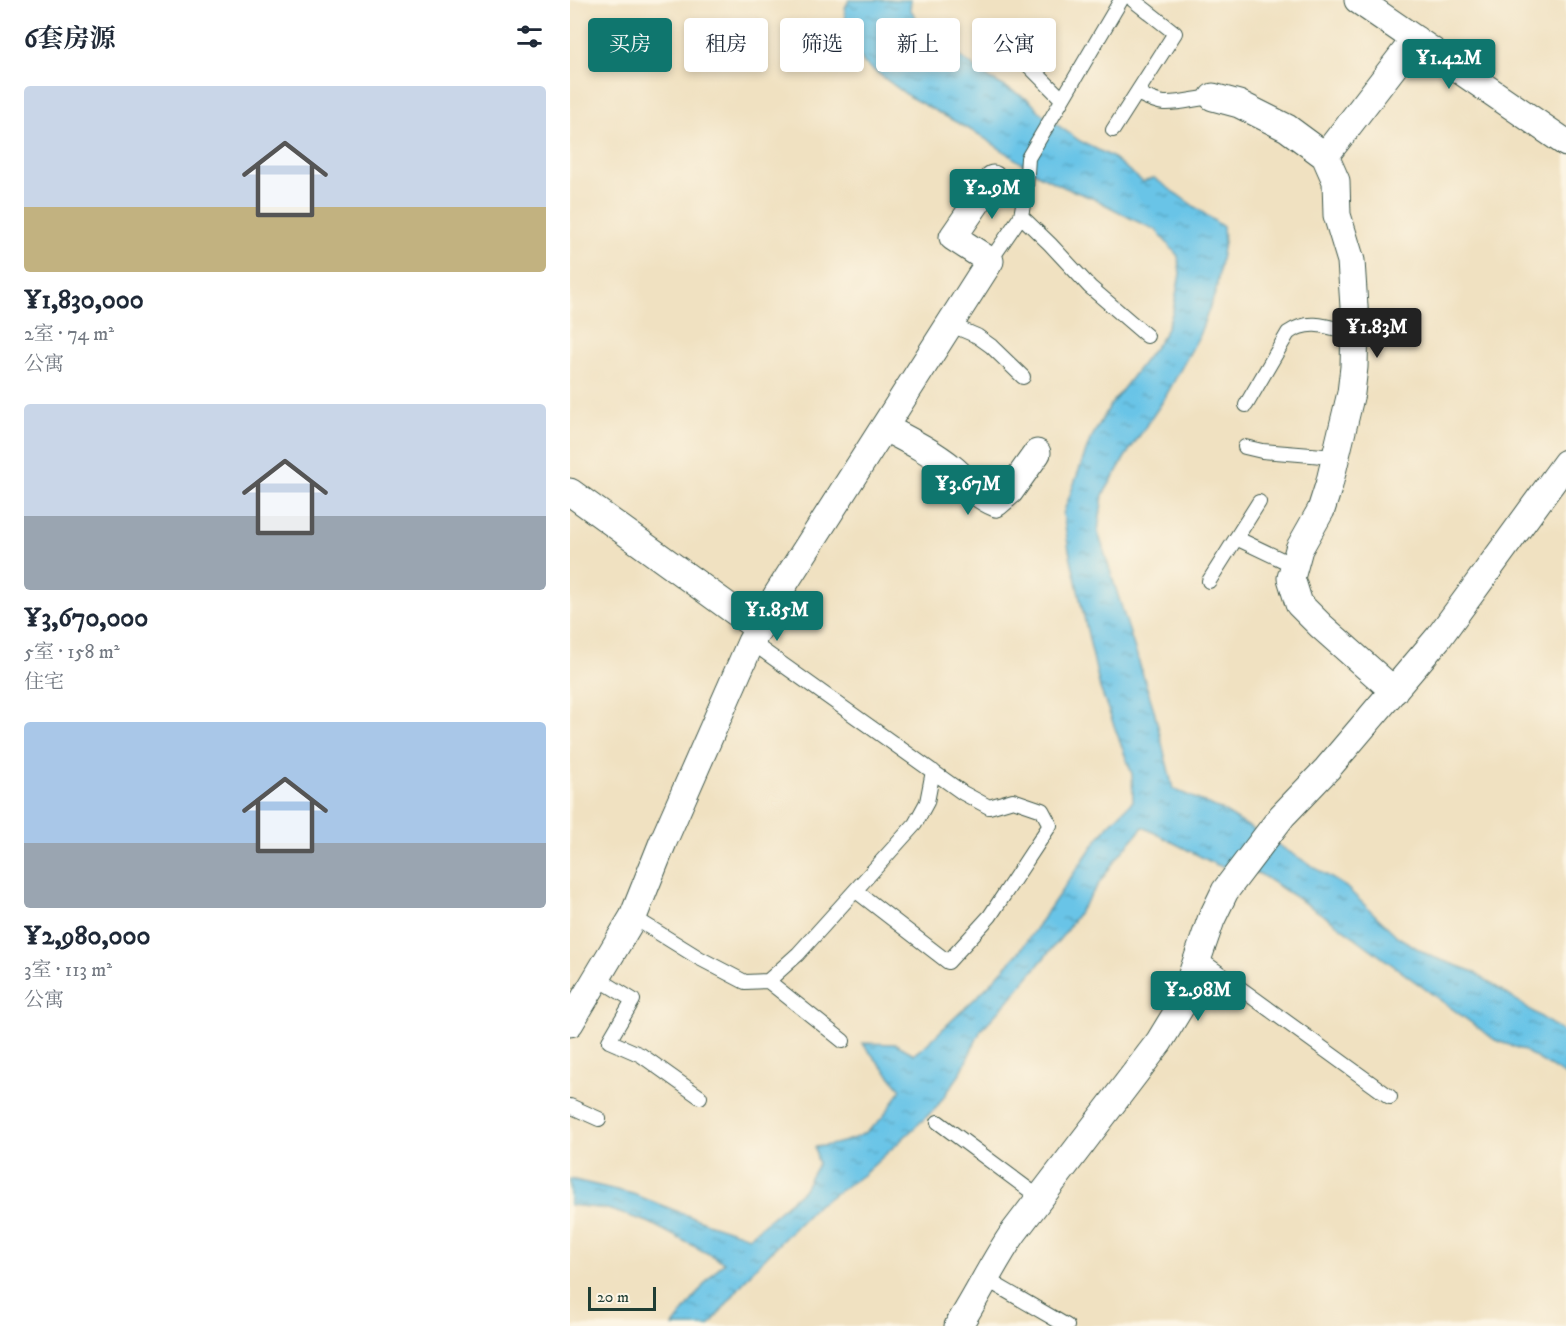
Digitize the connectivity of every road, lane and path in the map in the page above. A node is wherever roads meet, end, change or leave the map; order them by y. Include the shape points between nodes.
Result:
1 (1121, 0) edge
2 (1133, 0) edge
3 (1358, 0) edge
4 (1415, 39) junction
5 (1035, 72) edge
6 (1137, 93) junction
7 (1213, 97) joint
8 (1062, 99) junction
9 (1113, 130) dead end
10 (1566, 143) edge
11 (1325, 156) junction
12 (993, 179) dead end
13 (1021, 216) junction
14 (990, 261) junction
15 (949, 324) junction
16 (1355, 334) junction
17 (1147, 336) dead end
18 (1023, 377) dead end
19 (1246, 405) dead end
20 (885, 428) junction
21 (1245, 447) dead end
22 (1037, 453) dead end
23 (1335, 457) junction
24 (1566, 463) edge
25 (570, 492) edge
26 (1259, 502) dead end
27 (1236, 538) junction
28 (1295, 566) junction
29 (1209, 581) dead end
30 (755, 635) junction
31 (1394, 691) junction
32 (933, 771) junction
33 (856, 891) junction
34 (633, 917) junction
35 (1197, 957) junction
36 (597, 978) junction
37 (768, 981) junction
38 (570, 1023) edge
39 (843, 1041) dead end
40 (700, 1097) dead end
41 (1390, 1097) dead end
42 (570, 1106) edge
43 (599, 1119) dead end
44 (938, 1122) dead end
45 (1040, 1198) junction
46 (986, 1279) junction
47 (958, 1326) edge
48 (1067, 1326) edge

1 - 8 lane
2 - 6 lane via 1175,33
3 - 4 street
4 - 10 street
4 - 11 street
5 - 8 lane
6 - 7 lane via 1162,103
6 - 9 lane
7 - 11 street via 1239,104 1287,128
8 - 13 lane via 1028,158
11 - 16 street via 1336,181 1337,215 1351,261
12 - 14 street via 953,237
13 - 14 lane
13 - 17 lane via 1090,287
14 - 15 street
15 - 18 lane via 991,346
15 - 20 street
16 - 19 lane via 1317,324 1299,325 1288,333
16 - 23 street via 1351,393
20 - 22 street via 927,450 981,497 996,503 1010,491
20 - 30 street
21 - 23 lane
23 - 28 street via 1321,510 1299,549
24 - 31 street via 1439,637
25 - 30 street
26 - 27 lane
27 - 28 lane
27 - 29 lane
28 - 31 street via 1291,578 1299,604
30 - 32 lane
30 - 34 street
31 - 35 street via 1282,816 1225,891
32 - 33 lane via 927,802 915,824
32 - 33 lane via 989,807 1013,800 1042,810 1050,825 990,916 948,962
33 - 37 lane
34 - 36 street
34 - 37 lane via 745,982
35 - 41 lane
35 - 45 street via 1181,1006 1159,1042
36 - 38 street
36 - 40 lane via 633,1000 609,1041 641,1055
37 - 39 lane
42 - 43 lane
44 - 45 lane
45 - 46 street via 995,1259
46 - 47 street
46 - 48 lane

